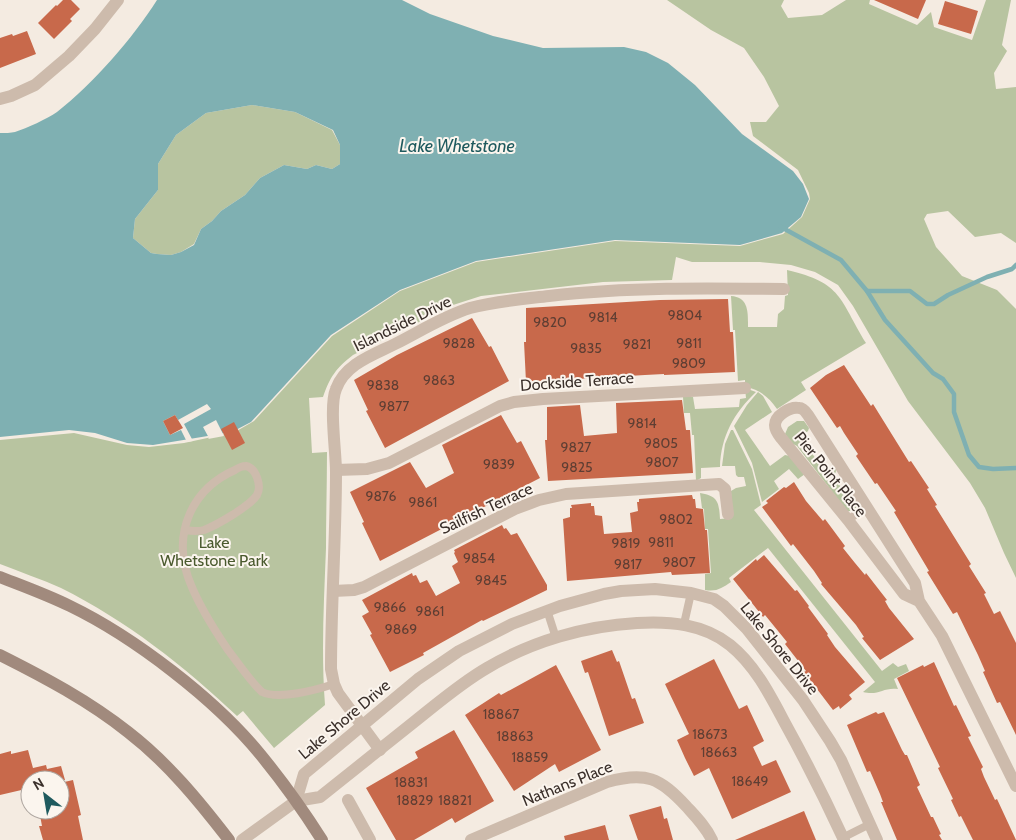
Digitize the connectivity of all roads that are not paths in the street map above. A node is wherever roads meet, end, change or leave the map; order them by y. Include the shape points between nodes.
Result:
1 (118, 0) edge
2 (0, 99) edge
3 (784, 288) dead end
4 (745, 388) dead end
5 (336, 470) junction
6 (866, 507) junction
7 (728, 514) dead end
8 (848, 520) junction
9 (185, 530) junction
10 (899, 558) junction
11 (885, 568) junction
12 (0, 577) edge
13 (333, 591) junction
14 (691, 593) junction
15 (919, 601) junction
16 (547, 610) junction
17 (684, 624) junction
18 (556, 638) junction
19 (0, 656) edge
20 (334, 684) junction
21 (362, 725) junction
22 (380, 750) junction
23 (1016, 786) edge
24 (348, 800) dead end
25 (296, 801) junction
26 (870, 824) junction
27 (843, 839) edge
28 (230, 840) edge
29 (242, 840) edge
30 (322, 840) edge
31 (370, 840) edge
32 (471, 840) edge
33 (712, 840) edge
34 (877, 840) edge

1 - 2 street via 95,29 35,84
3 - 5 street, Islandside Drive via 658,288 568,294 484,305 454,314 366,358 341,378 333,404
4 - 5 street, Dockside Terrace via 514,402 500,406 389,463 367,469
5 - 13 street, Islandside Drive
6 - 8 lane
6 - 8 street, Pier Point Place via 804,410 796,407 780,416 775,425 777,432
6 - 10 street, Pier Point Place
7 - 13 street, Sailfish Terrace via 725,489 719,484 566,494 515,509 364,587
8 - 11 street, Pier Point Place
9 - 9 lane via 191,510 206,489 235,470 246,466 252,470 259,487 254,498 204,530
9 - 20 lane via 186,568 199,602 224,643 260,690 276,695
10 - 11 lane
10 - 15 street, Pier Point Place via 915,583
11 - 15 street, Pier Point Place via 904,594
12 - 25 main road via 70,606 122,636 194,689 260,753
13 - 20 street, Islandside Drive via 331,669
14 - 16 street, Lake Shore Drive via 655,589 621,591
14 - 17 lane
14 - 26 street, Lake Shore Drive via 724,606 759,642 830,741
15 - 23 street, Pier Point Place via 942,636
16 - 18 lane
16 - 21 street, Lake Shore Drive via 459,651 418,679
17 - 18 street via 626,623
17 - 27 street via 729,644 752,668 796,744
18 - 22 street via 515,653 466,681
19 - 28 main road via 64,689 128,732 180,780
20 - 21 street, Islandside Drive
21 - 22 street, Islandside Drive
21 - 25 street, Lake Shore Drive via 304,774
22 - 25 street via 320,798
24 - 31 street
25 - 29 street
25 - 30 main road
26 - 27 lane
26 - 34 street, Lake Shore Drive
32 - 33 street, Nathans Place via 607,782 626,777 662,783 701,822

